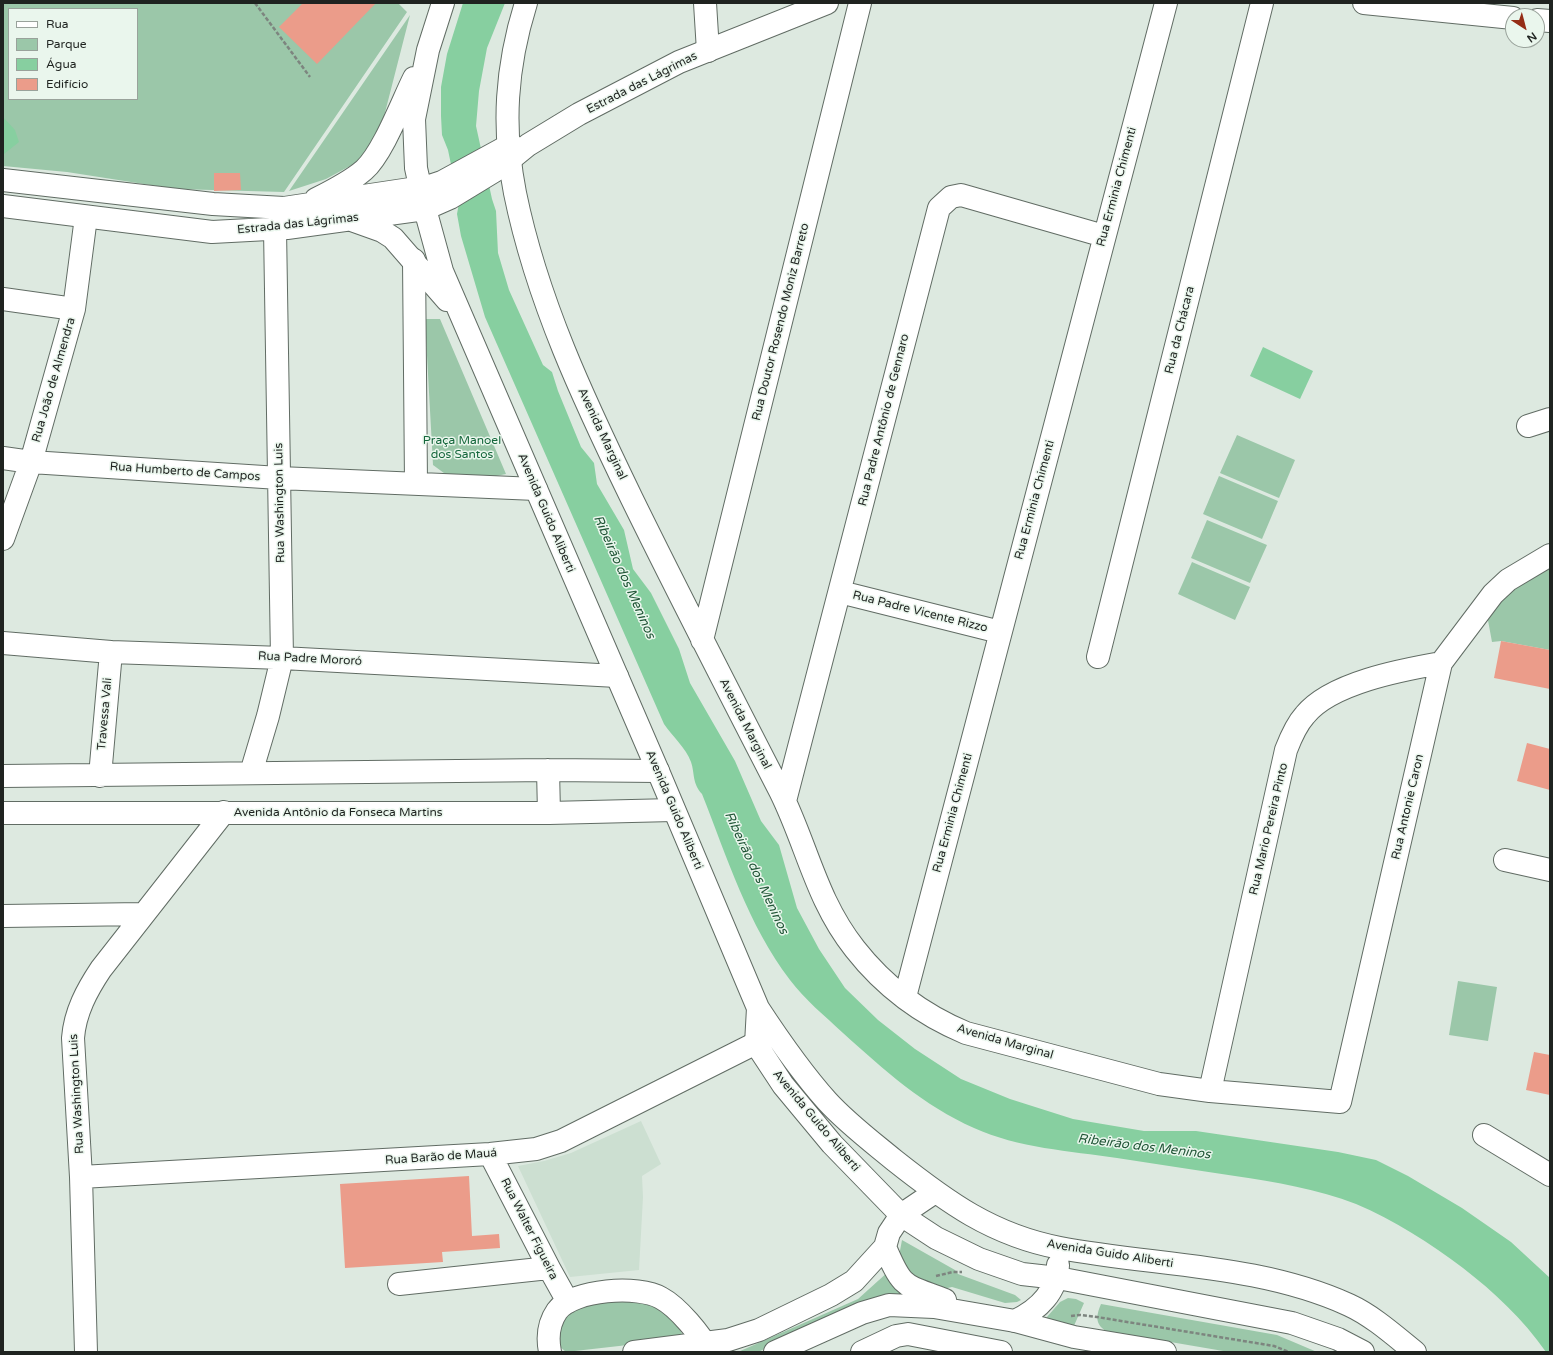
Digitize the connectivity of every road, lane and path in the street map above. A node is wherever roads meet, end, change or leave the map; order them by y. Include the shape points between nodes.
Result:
1 (254, 3) edge
2 (443, 3) edge
3 (526, 3) edge
4 (705, 3) edge
5 (860, 3) edge
6 (1166, 3) edge
7 (1262, 3) edge
8 (1364, 3) edge
9 (819, 4) edge
10 (1452, 7) edge
11 (1505, 17) edge
12 (428, 50) junction
13 (708, 51) junction
14 (310, 77) dead end
15 (509, 154) junction
16 (3, 180) edge
17 (423, 198) junction
18 (3, 206) edge
19 (302, 207) junction
20 (86, 217) junction
21 (349, 219) junction
22 (275, 229) junction
23 (1104, 236) junction
24 (414, 260) junction
25 (3, 298) edge
26 (74, 309) junction
27 (463, 319) junction
28 (1550, 419) edge
29 (1528, 426) dead end
30 (3, 458) edge
31 (31, 462) junction
32 (279, 478) junction
33 (416, 483) junction
34 (536, 489) junction
35 (3, 538) edge
36 (1550, 554) edge
37 (840, 592) junction
38 (1000, 632) junction
39 (702, 640) junction
40 (3, 643) edge
41 (111, 652) junction
42 (1098, 656) dead end
43 (282, 658) junction
44 (1441, 663) junction
45 (617, 676) junction
46 (548, 770) junction
47 (658, 771) junction
48 (251, 773) junction
49 (3, 776) edge
50 (100, 776) junction
51 (784, 801) junction
52 (673, 810) junction
53 (224, 812) junction
54 (3, 813) edge
55 (549, 813) junction
56 (1505, 860) dead end
57 (1550, 870) edge
58 (142, 914) junction
59 (3, 916) edge
60 (905, 997) junction
61 (758, 1008) junction
62 (775, 1033) junction
63 (756, 1044) junction
64 (1210, 1091) junction
65 (1340, 1102) joint
66 (1484, 1135) dead end
67 (490, 1154) junction
68 (1550, 1175) edge
69 (81, 1177) junction
70 (935, 1192) junction
71 (901, 1215) junction
72 (885, 1247) junction
73 (1059, 1248) junction
74 (548, 1268) junction
75 (967, 1274) dead end
76 (930, 1278) dead end
77 (1058, 1278) junction
78 (399, 1284) dead end
79 (568, 1302) junction
80 (967, 1311) junction
81 (1064, 1318) dead end
82 (1015, 1321) junction
83 (707, 1348) edge
84 (86, 1352) edge
85 (550, 1352) edge
86 (634, 1352) edge
87 (775, 1352) edge
88 (862, 1352) edge
89 (1002, 1352) edge
90 (1165, 1352) edge
91 (1289, 1352) edge
92 (1363, 1352) edge
93 (1415, 1352) edge

1 - 14 path
2 - 12 street, Avenida Guido Aliberti
3 - 15 street, Avenida Marginal via 510,63 506,98
4 - 13 street
5 - 39 street, Rua Doutor Rosendo Moniz Barreto
6 - 23 street, Rua Erminia Chimenti
7 - 42 street, Rua da Chácara
8 - 10 street
9 - 13 street, Estrada das Lágrimas
10 - 11 street
12 - 17 street, Avenida Guido Aliberti via 414,119 416,168
12 - 19 street via 374,158 364,170 341,186
13 - 15 street, Estrada das Lágrimas via 679,62
15 - 17 street, Estrada das Lágrimas via 449,189
15 - 39 street, Avenida Marginal via 525,235 549,315 592,417
16 - 19 street, Estrada das Lágrimas via 213,204
17 - 19 street, Estrada das Lágrimas
17 - 21 street, Estrada das Lágrimas
17 - 27 street, Avenida Guido Aliberti via 442,271
18 - 20 street, Estrada das Lágrimas
20 - 22 street, Estrada das Lágrimas via 212,232
20 - 26 street, Rua João de Almendra
21 - 22 street, Estrada das Lágrimas
21 - 24 street via 382,231 393,238
22 - 32 street, Rua Washington Luis
23 - 37 street, Rua Padre Antônio de Gennaro via 961,195 951,197 939,208
23 - 38 street, Rua Erminia Chimenti
24 - 27 street
24 - 33 street
25 - 26 street
26 - 31 street, Rua João de Almendra
27 - 34 street, Avenida Guido Aliberti
28 - 29 street
30 - 31 street, Rua Humberto de Campos
31 - 32 street, Rua Humberto de Campos
31 - 35 street, Rua João de Almendra
32 - 33 street, Rua Humberto de Campos
32 - 43 street, Rua Washington Luis
33 - 34 street, Rua Humberto de Campos
34 - 45 street, Avenida Guido Aliberti
36 - 44 street, Rua Antonie Caron via 1508,580 1493,594
37 - 38 street, Rua Padre Vicente Rizzo
37 - 51 street, Rua Padre Antônio de Gennaro
38 - 60 street, Rua Erminia Chimenti
39 - 51 street, Avenida Marginal
40 - 41 street, Rua Padre Mororó
41 - 43 street, Rua Padre Mororó
41 - 50 street, Travessa Vali
43 - 45 street, Rua Padre Mororó
43 - 48 street, Rua Washington Luis
44 - 64 street, Rua Mario Pereira Pinto via 1406,669 1363,681 1325,698 1305,714 1294,730 1286,750
44 - 65 street, Rua Antonie Caron
45 - 47 street, Avenida Guido Aliberti
46 - 47 street
46 - 48 street
46 - 55 street
47 - 52 street, Avenida Guido Aliberti
48 - 50 street
49 - 50 street
51 - 60 street, Avenida Marginal via 818,888 836,922 881,978
52 - 55 street, Avenida Antônio da Fonseca Martins
52 - 61 street, Avenida Guido Aliberti
53 - 54 street, Avenida Antônio da Fonseca Martins
53 - 55 street, Avenida Antônio da Fonseca Martins
53 - 58 street, Rua Washington Luis
56 - 57 street
58 - 59 street
58 - 69 street, Rua Washington Luis via 86,991 74,1023
60 - 64 street, Avenida Marginal via 946,1025 966,1033 1158,1084
61 - 62 street, Avenida Guido Aliberti
61 - 63 street, Avenida Guido Aliberti
62 - 63 street, Rua Barão de Mauá
62 - 70 street, Avenida Guido Aliberti via 829,1103 861,1133
63 - 67 street, Rua Barão de Mauá via 561,1141 536,1148
63 - 71 street, Avenida Guido Aliberti via 783,1086 832,1144
64 - 65 street, Avenida Marginal
66 - 68 street
67 - 69 street, Rua Barão de Mauá
67 - 74 street, Rua Walter Figueira
69 - 84 street, Rua Washington Luis
70 - 71 street
70 - 73 street, Avenida Guido Aliberti via 984,1223 1019,1237
71 - 72 street via 889,1234
71 - 77 street, Avenida Guido Aliberti via 936,1238 979,1259 1022,1274
72 - 80 street via 896,1275 905,1284
72 - 83 street via 854,1281 759,1330
73 - 77 street
73 - 93 street, Avenida Guido Aliberti via 1261,1277 1313,1290 1351,1306
74 - 78 street
74 - 79 street, Rua Walter Figueira
75 - 76 path via 953,1272
77 - 82 street via 1036,1308
77 - 92 street, Avenida Guido Aliberti via 1292,1323 1338,1339
79 - 83 street via 598,1293 634,1290 650,1293 671,1305
79 - 85 street via 557,1310 548,1329
80 - 82 street
80 - 87 street via 889,1305 862,1313
81 - 91 path via 1080,1315 1097,1317 1274,1346
82 - 90 street via 1074,1337
83 - 86 street
88 - 89 street via 896,1336 908,1334

